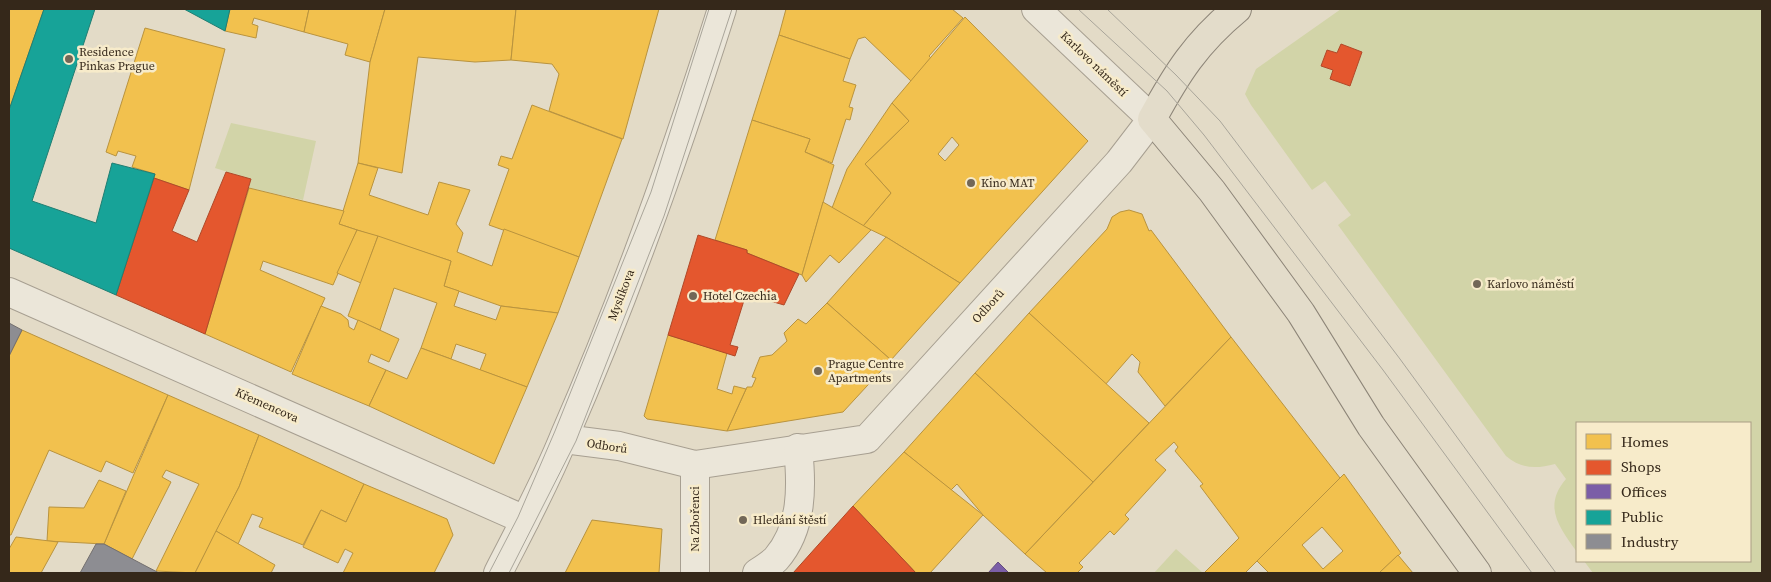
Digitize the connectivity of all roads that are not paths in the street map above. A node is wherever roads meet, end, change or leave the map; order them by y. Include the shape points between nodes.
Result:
1 (722, 9) edge
2 (1036, 9) edge
3 (1237, 9) edge
4 (1152, 119) junction
5 (9, 292) edge
6 (564, 439) junction
7 (798, 448) junction
8 (694, 464) junction
9 (525, 520) junction
10 (498, 573) edge
11 (695, 573) edge
12 (757, 573) edge
13 (1477, 573) edge

1 - 6 street, Myslíkova via 662,191
2 - 4 street, Karlovo náměstí
3 - 4 main road via 1196,46
4 - 7 street, Odborů via 1119,162 867,439
4 - 13 main road, Karlovo náměstí via 1212,191 1301,313 1371,426
5 - 9 street, Křemencova
6 - 8 street, Odborů via 618,446
6 - 9 street, Myslíkova
7 - 8 street, Odborů
7 - 12 street via 801,503 792,533 776,559
8 - 11 street, Na Zbořenci
9 - 10 street, Myslíkova

